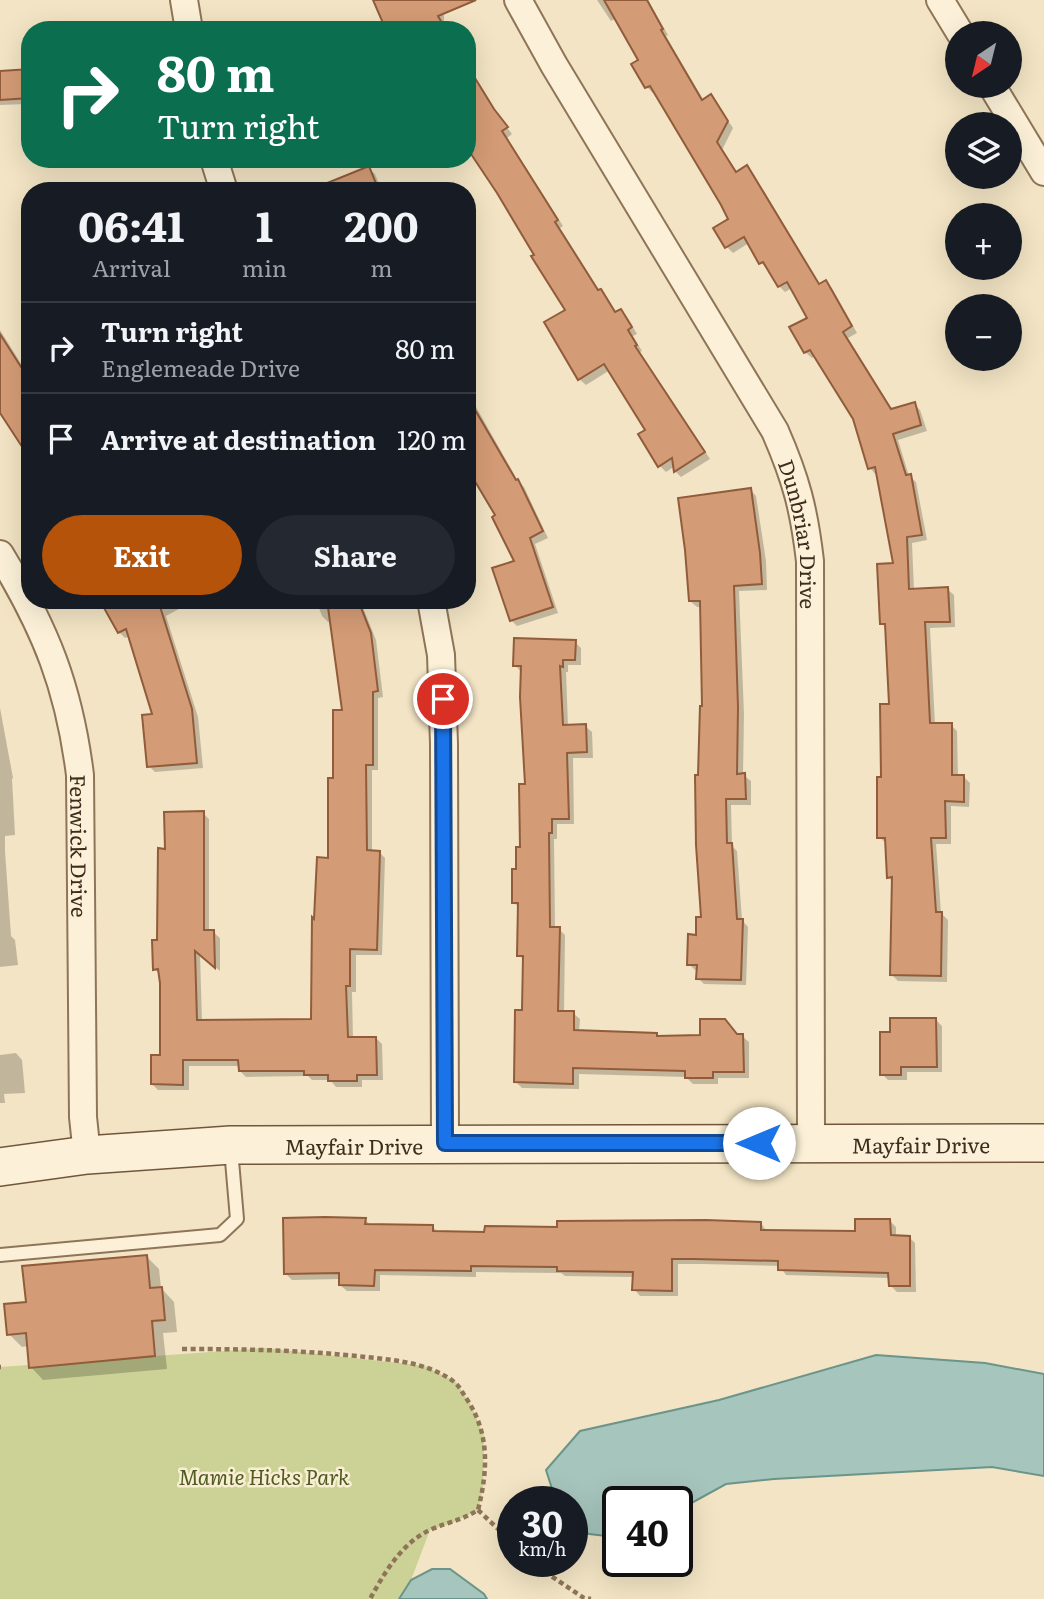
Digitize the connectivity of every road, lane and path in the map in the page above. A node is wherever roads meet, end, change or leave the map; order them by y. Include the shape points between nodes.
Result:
1 (184, 0) edge
2 (518, 0) edge
3 (940, 0) edge
4 (188, 21) edge
5 (953, 21) edge
6 (999, 98) edge
7 (1044, 172) edge
8 (0, 554) edge
9 (21, 588) edge
10 (32, 609) edge
11 (433, 609) edge
12 (445, 1143) junction
13 (811, 1143) junction
14 (1044, 1143) edge
15 (231, 1145) junction
16 (88, 1155) junction
17 (0, 1167) edge
18 (0, 1255) edge
19 (182, 1349) dead end
20 (478, 1510) junction
21 (497, 1528) edge
22 (552, 1577) edge
23 (370, 1599) edge
24 (591, 1599) edge

1 - 4 street
2 - 13 street, Dunbriar Drive via 775,431 793,471 805,516 810,561
3 - 5 street
6 - 7 street
8 - 9 street, Fenwick Drive
10 - 16 street, Fenwick Drive via 56,663 75,734 80,775 83,1117
11 - 12 street via 441,655 444,744
12 - 13 street, Mayfair Drive
12 - 15 street, Mayfair Drive
13 - 14 street, Mayfair Drive
15 - 16 street, Mayfair Drive
15 - 18 lane via 237,1219 220,1235
16 - 17 street, Mayfair Drive
19 - 20 path via 265,1348 389,1360 425,1366 456,1382 484,1436 486,1475
20 - 21 path
20 - 23 path via 430,1530 400,1551
22 - 24 path

